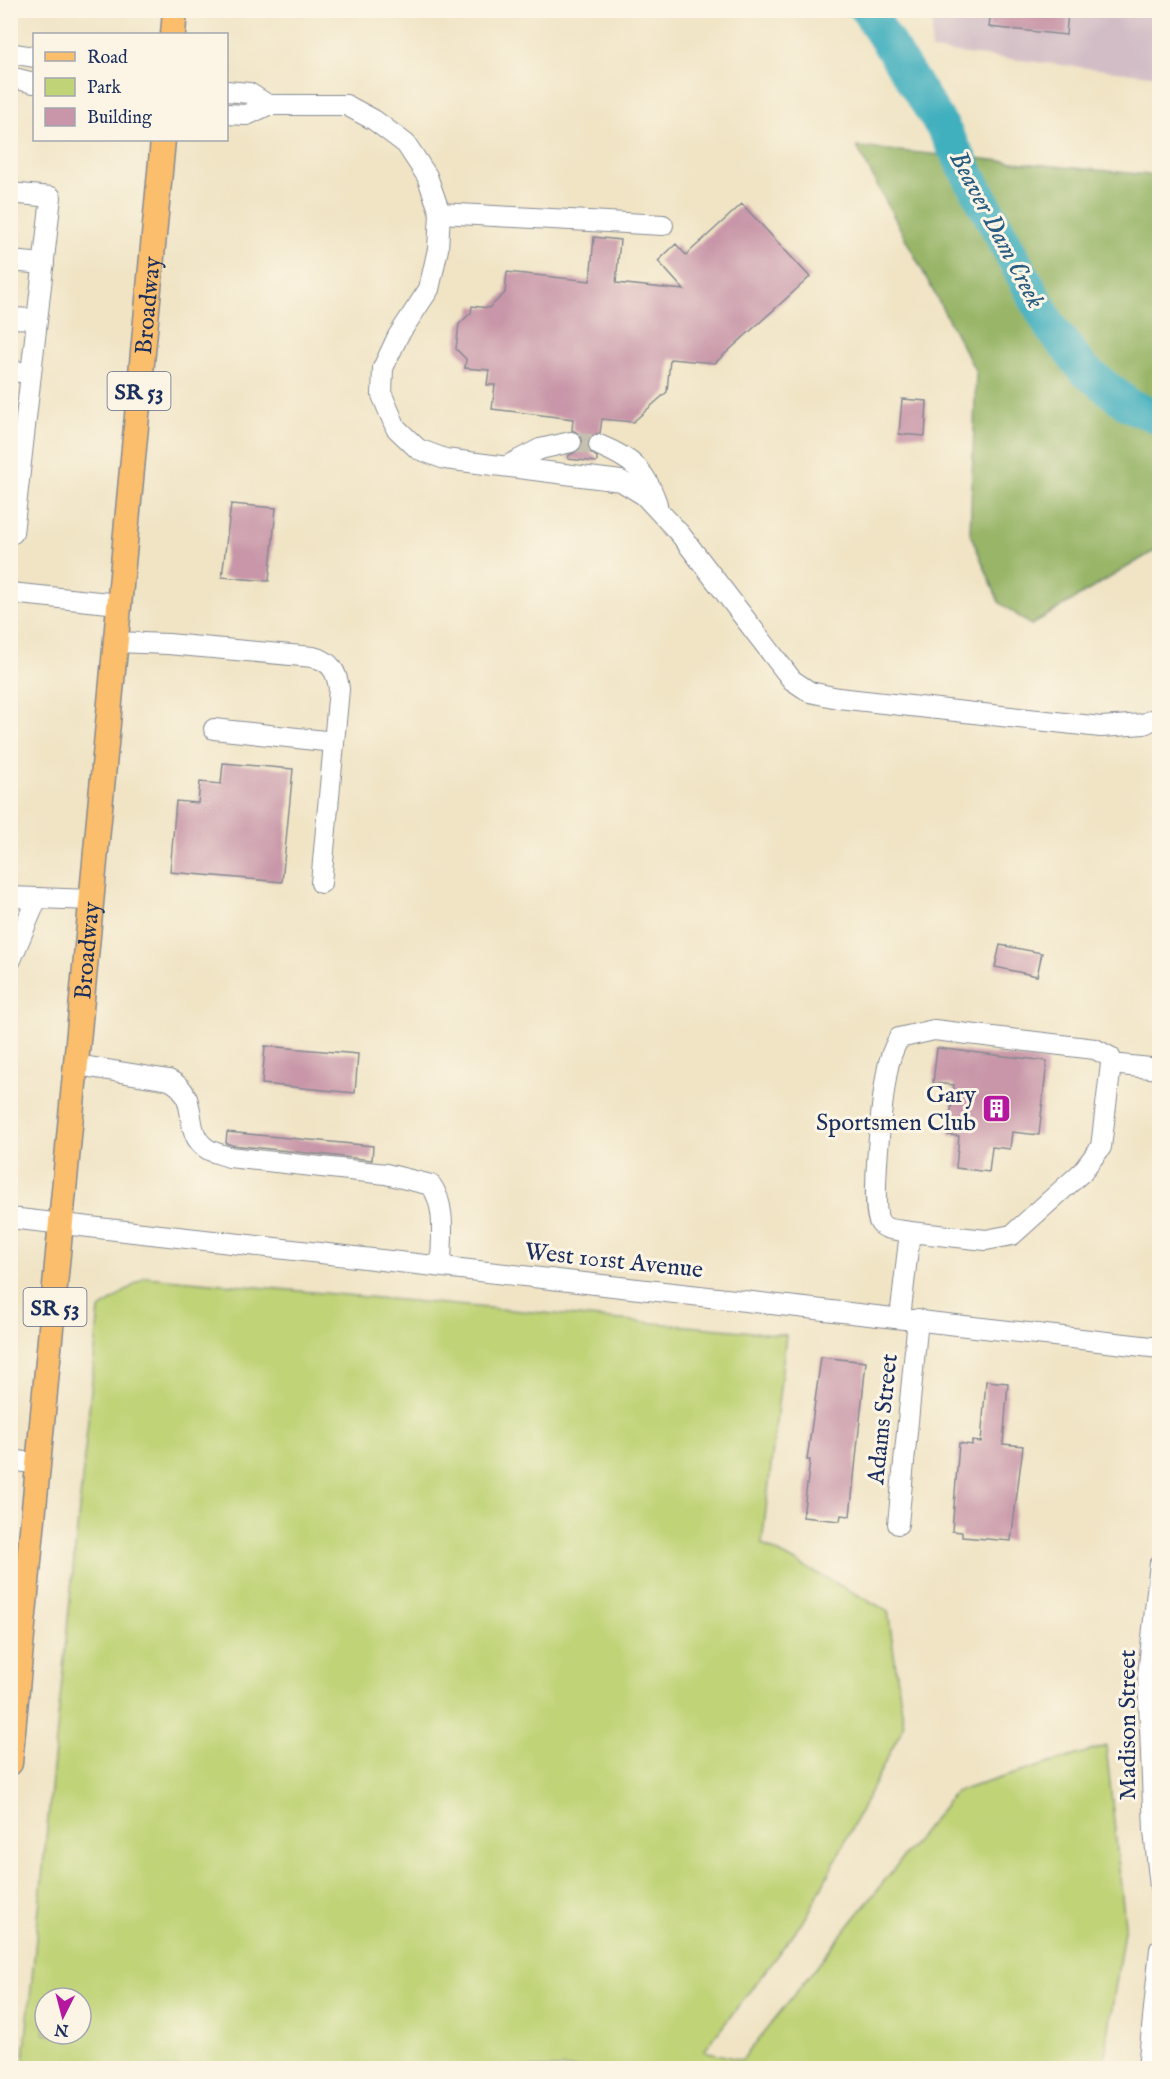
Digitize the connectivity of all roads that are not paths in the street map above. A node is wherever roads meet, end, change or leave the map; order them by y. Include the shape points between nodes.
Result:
1 (175, 10) edge
2 (173, 33) edge
3 (10, 53) edge
4 (33, 57) edge
5 (10, 77) edge
6 (33, 82) edge
7 (228, 91) edge
8 (268, 105) junction
9 (228, 114) edge
10 (163, 141) edge
11 (10, 193) edge
12 (440, 213) junction
13 (663, 225) dead end
14 (10, 261) edge
15 (44, 264) junction
16 (10, 318) edge
17 (37, 320) junction
18 (10, 371) edge
19 (31, 373) junction
20 (18, 425) edge
21 (570, 442) tunnel mouth
22 (598, 445) tunnel mouth
23 (507, 466) junction
24 (15, 481) edge
25 (660, 512) junction
26 (10, 533) edge
27 (10, 593) edge
28 (119, 604) junction
29 (115, 642) junction
30 (1154, 724) edge
31 (214, 729) dead end
32 (334, 742) junction
33 (321, 883) dead end
34 (10, 897) edge
35 (37, 898) junction
36 (92, 900) junction
37 (10, 962) edge
38 (1111, 1064) junction
39 (77, 1065) junction
40 (1160, 1069) edge
41 (10, 1218) edge
42 (63, 1224) junction
43 (910, 1232) junction
44 (441, 1266) junction
45 (909, 1318) junction
46 (1160, 1348) edge
47 (10, 1460) edge
48 (40, 1464) junction
49 (897, 1524) dead end
50 (1160, 1563) edge
51 (10, 1763) edge
52 (1160, 1887) edge
53 (1160, 1949) edge
54 (1148, 2068) edge

1 - 2 main road
3 - 4 street
5 - 6 street
7 - 8 street via 249,93
8 - 9 street via 247,115
8 - 12 street via 346,105 374,120 406,144 427,176
10 - 28 main road, Broadway / SR 53
11 - 15 street via 51,197
12 - 13 street
12 - 23 street via 438,249 429,289 398,336 383,368 382,395 396,428 418,449 445,459
14 - 15 street
15 - 17 street
16 - 17 street
17 - 19 street
18 - 19 street
19 - 20 street
20 - 24 street
21 - 23 street via 540,449
22 - 25 street via 627,457 651,486
23 - 25 street via 621,481 644,495
24 - 26 street
25 - 30 street via 792,680 810,692 1101,727
27 - 28 street
28 - 29 main road, Broadway / SR 53
29 - 32 street via 324,659 338,678
29 - 36 main road, Broadway / SR 53
31 - 32 street
32 - 33 street
34 - 35 street
35 - 36 street
35 - 37 street
36 - 39 main road, Broadway / SR 53
38 - 40 street
38 - 43 street via 1101,1147 1082,1172 1012,1235 986,1240
38 - 43 street via 1110,1057 1095,1049 934,1030 899,1038 887,1072 876,1213 884,1227
39 - 42 main road, Broadway / SR 53
39 - 44 street via 180,1085 186,1094 196,1137 206,1148 229,1157 386,1174 431,1185 439,1195 441,1211
41 - 42 street, West 101st Avenue
42 - 44 street, West 101st Avenue
42 - 48 main road, Broadway / SR 53
43 - 45 street, Adams Street
44 - 45 street, West 101st Avenue
45 - 46 street, West 101st Avenue
45 - 49 street, Adams Street
47 - 48 street
48 - 51 main road, Broadway / SR 53
50 - 52 street, Madison Street via 1148,1675
53 - 54 street

